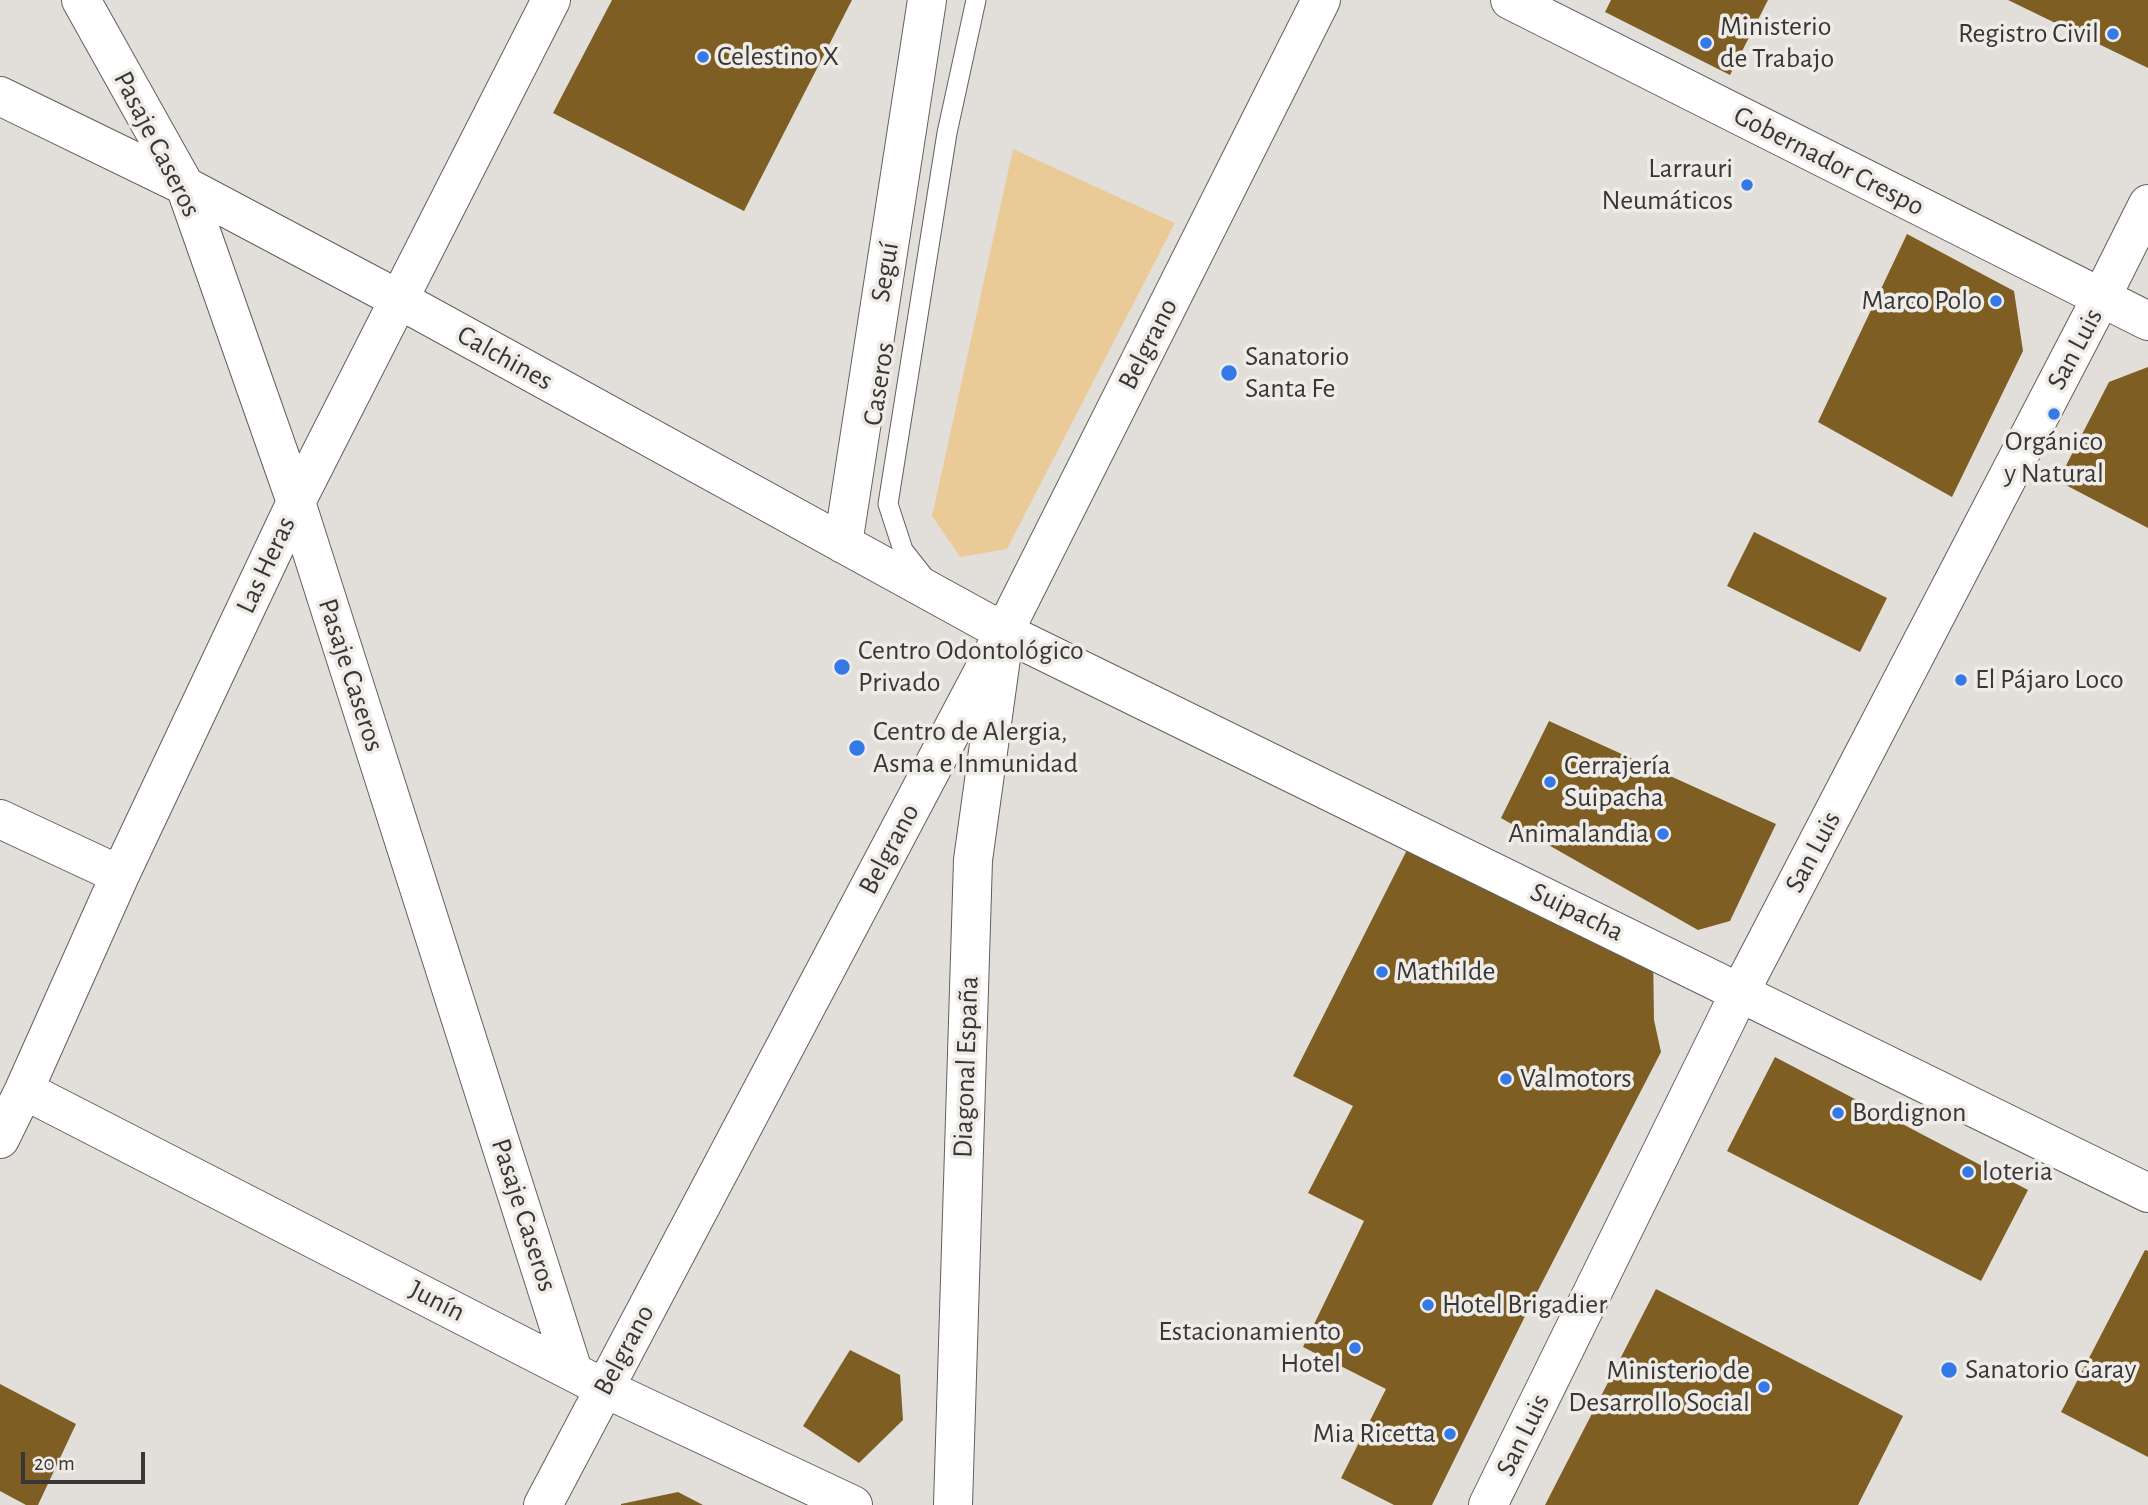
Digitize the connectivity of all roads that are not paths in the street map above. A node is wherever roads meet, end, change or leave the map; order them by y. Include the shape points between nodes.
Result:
1 (81, 0) edge
2 (551, 0) edge
3 (927, 0) edge
4 (976, 0) edge
5 (1321, 0) edge
6 (1510, 0) edge
7 (0, 96) edge
8 (185, 186) junction
9 (2148, 204) edge
10 (2101, 298) junction
11 (398, 299) junction
12 (2148, 321) edge
13 (296, 502) junction
14 (843, 544) junction
15 (942, 598) junction
16 (1004, 632) junction
17 (0, 819) edge
18 (120, 875) junction
19 (1740, 992) junction
20 (24, 1090) junction
21 (0, 1139) edge
22 (2148, 1193) edge
23 (589, 1379) junction
24 (543, 1505) edge
25 (853, 1505) edge
26 (953, 1505) edge
27 (1488, 1505) edge

1 - 8 street, Pasaje Caseros
2 - 11 street, Las Heras
3 - 14 street, Seguí
4 - 15 lane, Caseros via 947,134 888,504 903,550
5 - 16 street, Belgrano
6 - 10 street, Gobernador Crespo
7 - 8 street, Calchines
8 - 11 street, Calchines
8 - 13 street, Pasaje Caseros
9 - 10 street, San Luis
10 - 12 street, Gobernador Crespo
10 - 19 street, San Luis
11 - 13 street, Las Heras
11 - 14 street, Calchines
13 - 18 street, Las Heras
13 - 23 street, Pasaje Caseros
14 - 15 street, Calchines
15 - 16 street, Calchines
16 - 19 street, Suipacha
16 - 23 street, Belgrano
16 - 26 street, Diagonal España via 973,860
17 - 18 street
18 - 20 street, Las Heras
19 - 22 street, Suipacha
19 - 27 street, San Luis
20 - 21 street, Las Heras
20 - 23 street, Junín
23 - 24 street, Belgrano
23 - 25 street, Junín

